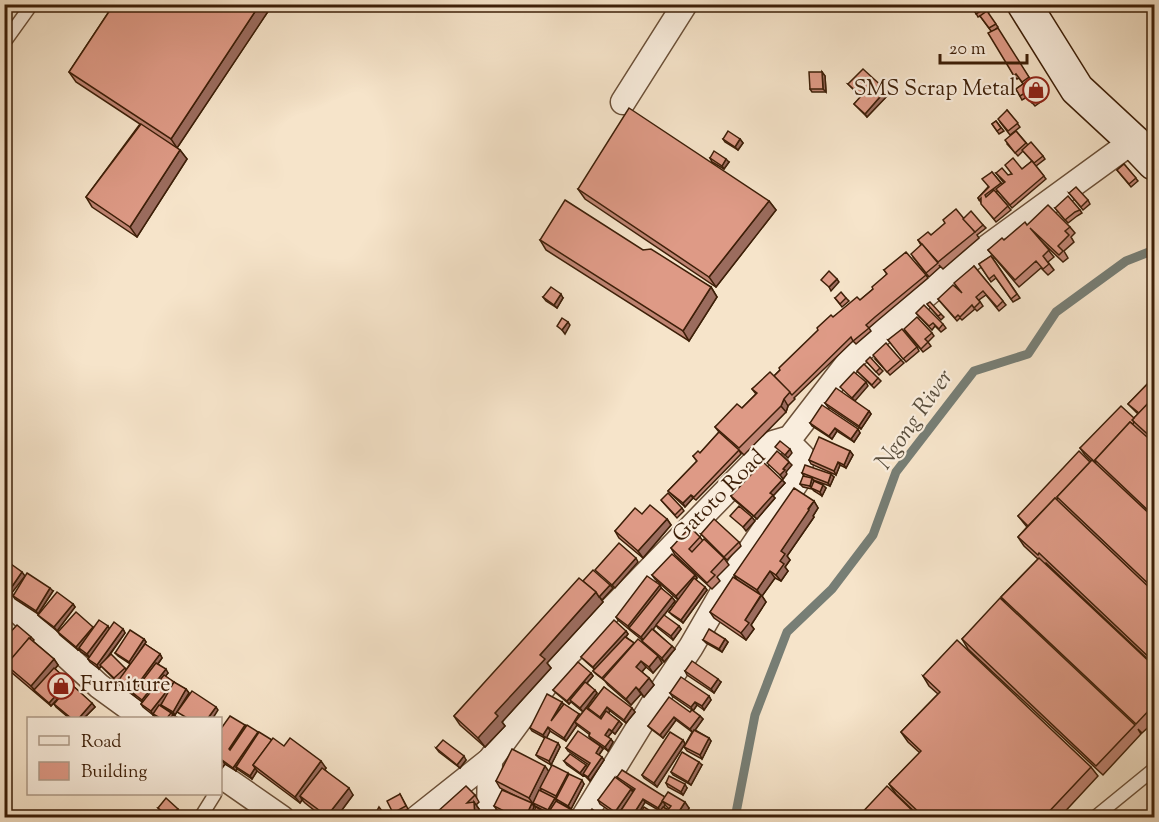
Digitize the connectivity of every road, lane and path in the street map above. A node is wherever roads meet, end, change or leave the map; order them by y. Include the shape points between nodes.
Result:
1 (32, 4) edge
2 (685, 4) edge
3 (1024, 4) edge
4 (4, 43) edge
5 (622, 102) dead end
6 (1144, 152) edge
7 (790, 438) junction
8 (4, 604) edge
9 (142, 717) edge
10 (490, 760) junction
11 (1155, 769) edge
12 (222, 784) edge
13 (213, 795) edge
14 (200, 818) edge
15 (282, 818) edge
16 (417, 818) edge
17 (489, 818) edge
18 (583, 818) edge
19 (1094, 818) edge

1 - 4 lane
2 - 5 street
3 - 6 main road via 1077,90
6 - 7 street, Gatoto Road via 953,272 851,359
7 - 10 street, Gatoto Road via 773,443 568,654
7 - 18 street via 791,445 802,456 798,480 728,583
8 - 9 street via 19,612 99,687
10 - 16 street, Gatoto Road
10 - 17 street
11 - 19 lane
12 - 15 street
13 - 14 lane

